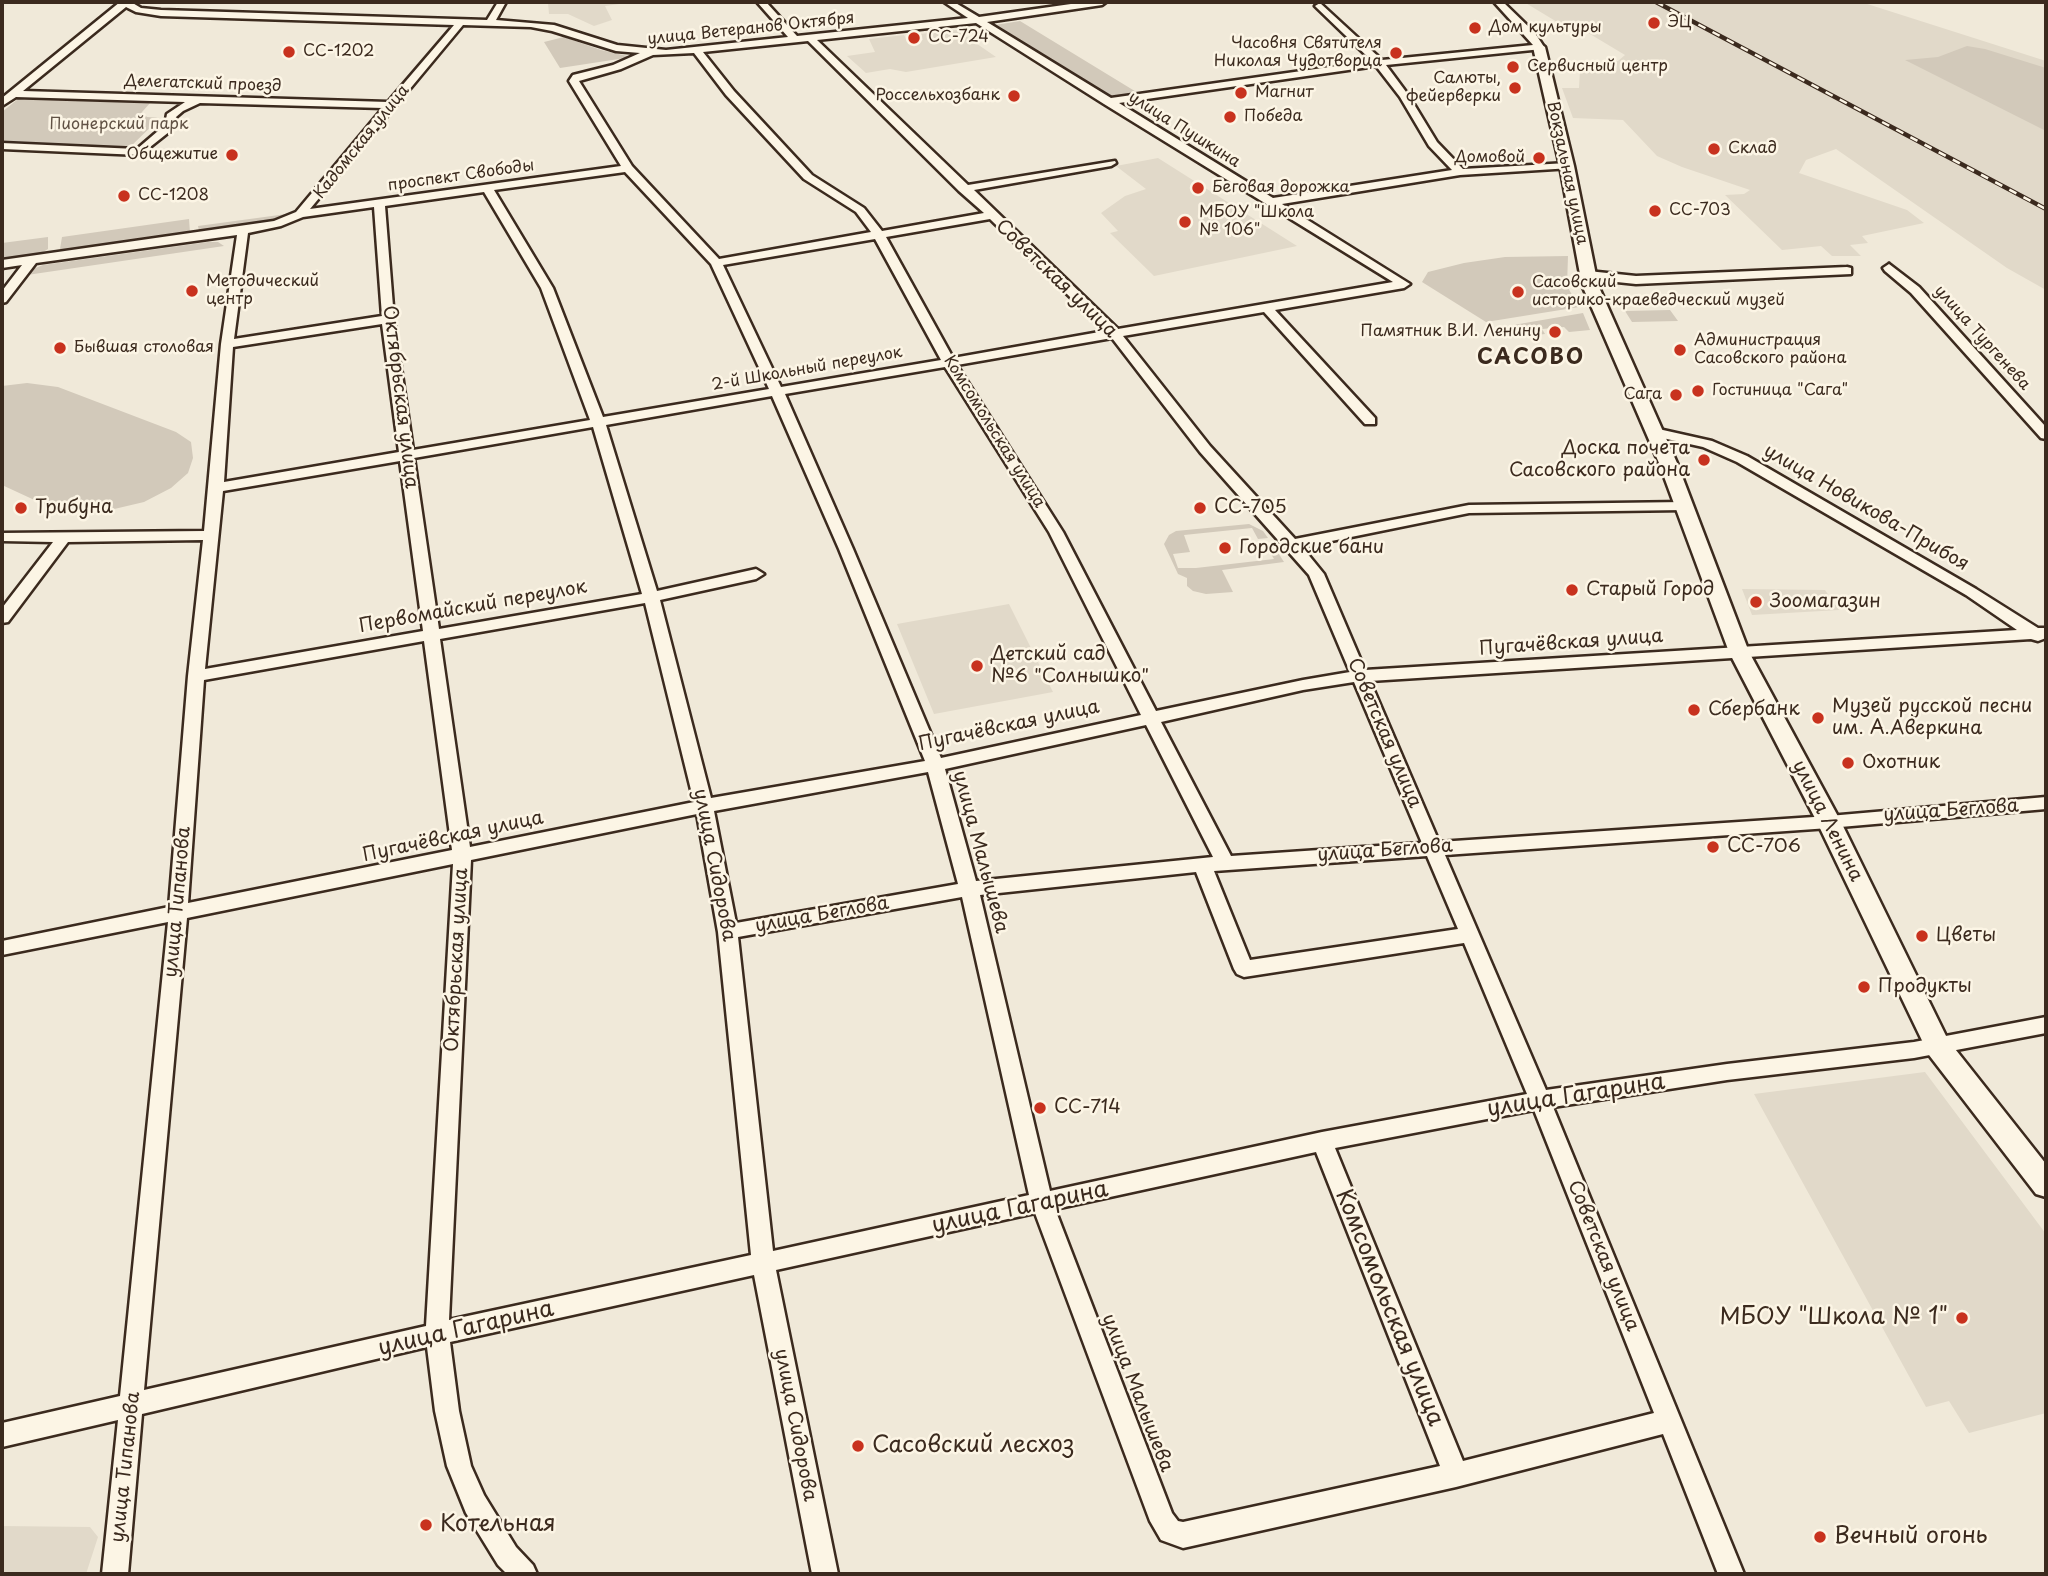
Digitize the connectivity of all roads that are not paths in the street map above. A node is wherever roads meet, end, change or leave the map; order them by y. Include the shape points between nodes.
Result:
1 (126, 2) edge
2 (502, 2) edge
3 (761, 2) edge
4 (948, 2) edge
5 (1015, 2) edge
6 (1101, 2) edge
7 (1498, 2) edge
8 (1320, 6) dead end
9 (1021, 15) junction
10 (980, 20) junction
11 (460, 23) junction
12 (490, 23) junction
13 (804, 40) junction
14 (1539, 47) junction
15 (697, 51) junction
16 (649, 53) junction
17 (1380, 63) junction
18 (574, 81) joint
19 (13, 94) junction
20 (196, 101) junction
21 (1108, 102) junction
22 (2, 103) edge
23 (391, 105) junction
24 (2, 146) edge
25 (1111, 163) dead end
26 (1567, 166) junction
27 (628, 168) junction
28 (1460, 172) junction
29 (487, 187) junction
30 (963, 189) junction
31 (1271, 202) junction
32 (379, 204) junction
33 (300, 214) junction
34 (990, 215) junction
35 (243, 231) junction
36 (879, 235) junction
37 (33, 260) junction
38 (716, 263) junction
39 (2, 264) edge
40 (1889, 268) dead end
41 (1847, 271) dead end
42 (1588, 275) junction
43 (1404, 284) joint
44 (2, 299) edge
45 (1266, 307) junction
46 (388, 319) junction
47 (1115, 334) junction
48 (227, 344) junction
49 (949, 363) junction
50 (777, 392) junction
51 (1370, 421) dead end
52 (598, 422) junction
53 (1654, 432) junction
54 (2046, 435) edge
55 (407, 456) junction
56 (216, 488) junction
57 (1684, 506) junction
58 (212, 535) junction
59 (2, 537) edge
60 (64, 538) junction
61 (1292, 544) junction
62 (756, 574) dead end
63 (651, 597) junction
64 (2, 618) edge
65 (431, 636) junction
66 (2043, 637) edge
67 (1739, 652) junction
68 (196, 676) junction
69 (1361, 676) junction
70 (1149, 716) junction
71 (935, 765) junction
72 (2046, 803) edge
73 (704, 806) junction
74 (1829, 822) junction
75 (1432, 847) junction
76 (461, 857) junction
77 (1225, 863) junction
78 (1202, 865) junction
79 (969, 889) junction
80 (178, 914) junction
81 (728, 932) junction
82 (1469, 935) junction
83 (2, 948) edge
84 (2046, 1025) edge
85 (1938, 1046) junction
86 (1540, 1100) junction
87 (1322, 1141) junction
88 (2046, 1185) edge
89 (1042, 1204) junction
90 (763, 1263) junction
91 (437, 1334) junction
92 (132, 1405) junction
93 (1669, 1421) junction
94 (2, 1435) edge
95 (1455, 1475) junction
96 (115, 1574) edge
97 (524, 1574) edge
98 (825, 1574) edge
99 (1731, 1574) edge

1 - 11 street via 139,10 161,13
1 - 19 street
2 - 12 street
3 - 13 street, Советская улица
4 - 10 street, улица Пушкина
5 - 9 street
6 - 9 street, улица Ветеранов Октября
7 - 14 street, Вокзальная улица
8 - 17 street
9 - 10 street, улица Ветеранов Октября
10 - 13 street, улица Ветеранов Октября
10 - 21 street, улица Пушкина
11 - 12 street
11 - 23 street, Кадомская улица
12 - 16 street via 544,26
13 - 15 street, улица Ветеранов Октября
13 - 30 street, Советская улица
14 - 17 street
14 - 26 main road, Вокзальная улица
15 - 16 street, улица Ветеранов Октября
15 - 36 street, Комсомольская улица via 807,177 860,210
16 - 18 street, улица Ветеранов Октября
17 - 21 street
17 - 28 street via 1433,144
18 - 27 street, улица Малышева
19 - 20 street, Делегатский проезд
19 - 22 street
20 - 23 street, Делегатский проезд
20 - 24 street via 171,116 170,126 140,152
21 - 31 street, улица Пушкина
23 - 33 street, Кадомская улица
25 - 30 street
26 - 28 street
26 - 42 main road, Вокзальная улица
27 - 29 street, проспект Свободы
27 - 38 street, улица Малышева
28 - 31 street
29 - 32 street, проспект Свободы
29 - 52 street, улица Сидорова via 547,288
30 - 34 street, Советская улица
31 - 43 street, улица Пушкина
32 - 33 street, проспект Свободы
32 - 46 street, Октябрьская улица
33 - 35 street, Кадомская улица
34 - 36 street
34 - 47 street, Советская улица
35 - 37 street
35 - 48 street, улица Типанова
36 - 38 street
36 - 49 street, Комсомольская улица
37 - 39 street
37 - 44 street
38 - 50 street, улица Малышева
40 - 54 street, улица Тургенева via 1915,290
41 - 42 street via 1636,280
42 - 53 main road, Вокзальная улица
43 - 45 street, 2-й Школьный переулок
45 - 47 street, 2-й Школьный переулок
45 - 51 street
46 - 48 street
46 - 55 street, Октябрьская улица
47 - 49 street, 2-й Школьный переулок
47 - 61 street, Советская улица via 1205,449
48 - 56 street, улица Типанова
49 - 50 street, 2-й Школьный переулок
49 - 70 street, Комсомольская улица via 1056,532
50 - 52 street, 2-й Школьный переулок
50 - 71 street, улица Малышева
52 - 55 street, 2-й Школьный переулок
52 - 63 street, улица Сидорова
53 - 57 main road, улица Ленина
53 - 66 street, улица Новикова-Прибоя via 1692,439 1742,459
55 - 56 street, 2-й Школьный переулок
55 - 65 street, Октябрьская улица
56 - 58 street, улица Типанова
57 - 61 street via 1469,509
57 - 67 main road, улица Ленина
58 - 60 street
58 - 68 street, улица Типанова
59 - 60 street
60 - 64 street
61 - 69 street, Советская улица via 1316,573
62 - 63 street, Первомайский переулок
63 - 65 street, Первомайский переулок
63 - 73 street, улица Сидорова
65 - 68 street, Первомайский переулок
65 - 76 street, Октябрьская улица
66 - 67 street, Пугачёвская улица
67 - 69 street, Пугачёвская улица
67 - 74 main road, улица Ленина
68 - 80 street, улица Типанова
69 - 70 street, Пугачёвская улица
69 - 75 street, Советская улица
70 - 71 street, Пугачёвская улица
70 - 77 street, Комсомольская улица
71 - 73 street, Пугачёвская улица
71 - 79 street, улица Малышева
72 - 74 street, улица Беглова
73 - 76 street, Пугачёвская улица
73 - 81 street, улица Сидорова
74 - 75 street, улица Беглова
74 - 85 main road, улица Ленина
75 - 77 street, улица Беглова
75 - 82 street, Советская улица
76 - 80 street, Пугачёвская улица
76 - 91 street, Октябрьская улица
77 - 78 street, улица Беглова
78 - 79 street, улица Беглова
78 - 82 street via 1244,969
79 - 81 street, улица Беглова
79 - 89 street, улица Малышева
80 - 83 street, Пугачёвская улица
80 - 92 street, улица Типанова
81 - 90 street, улица Сидорова
82 - 86 street, Советская улица
84 - 85 street, улица Гагарина
85 - 86 street, улица Гагарина
85 - 88 main road, улица Ленина
86 - 87 street, улица Гагарина
86 - 93 street, Советская улица
87 - 89 street, улица Гагарина
87 - 95 street, Комсомольская улица
89 - 90 street, улица Гагарина
89 - 95 street, улица Малышева via 1170,1531 1183,1535
90 - 91 street, улица Гагарина
90 - 98 street, улица Сидорова
91 - 92 street, улица Гагарина
91 - 97 street, Октябрьская улица via 459,1466 475,1504 507,1556
92 - 94 street, улица Гагарина
92 - 96 street, улица Типанова
93 - 95 street
93 - 99 street, Советская улица

